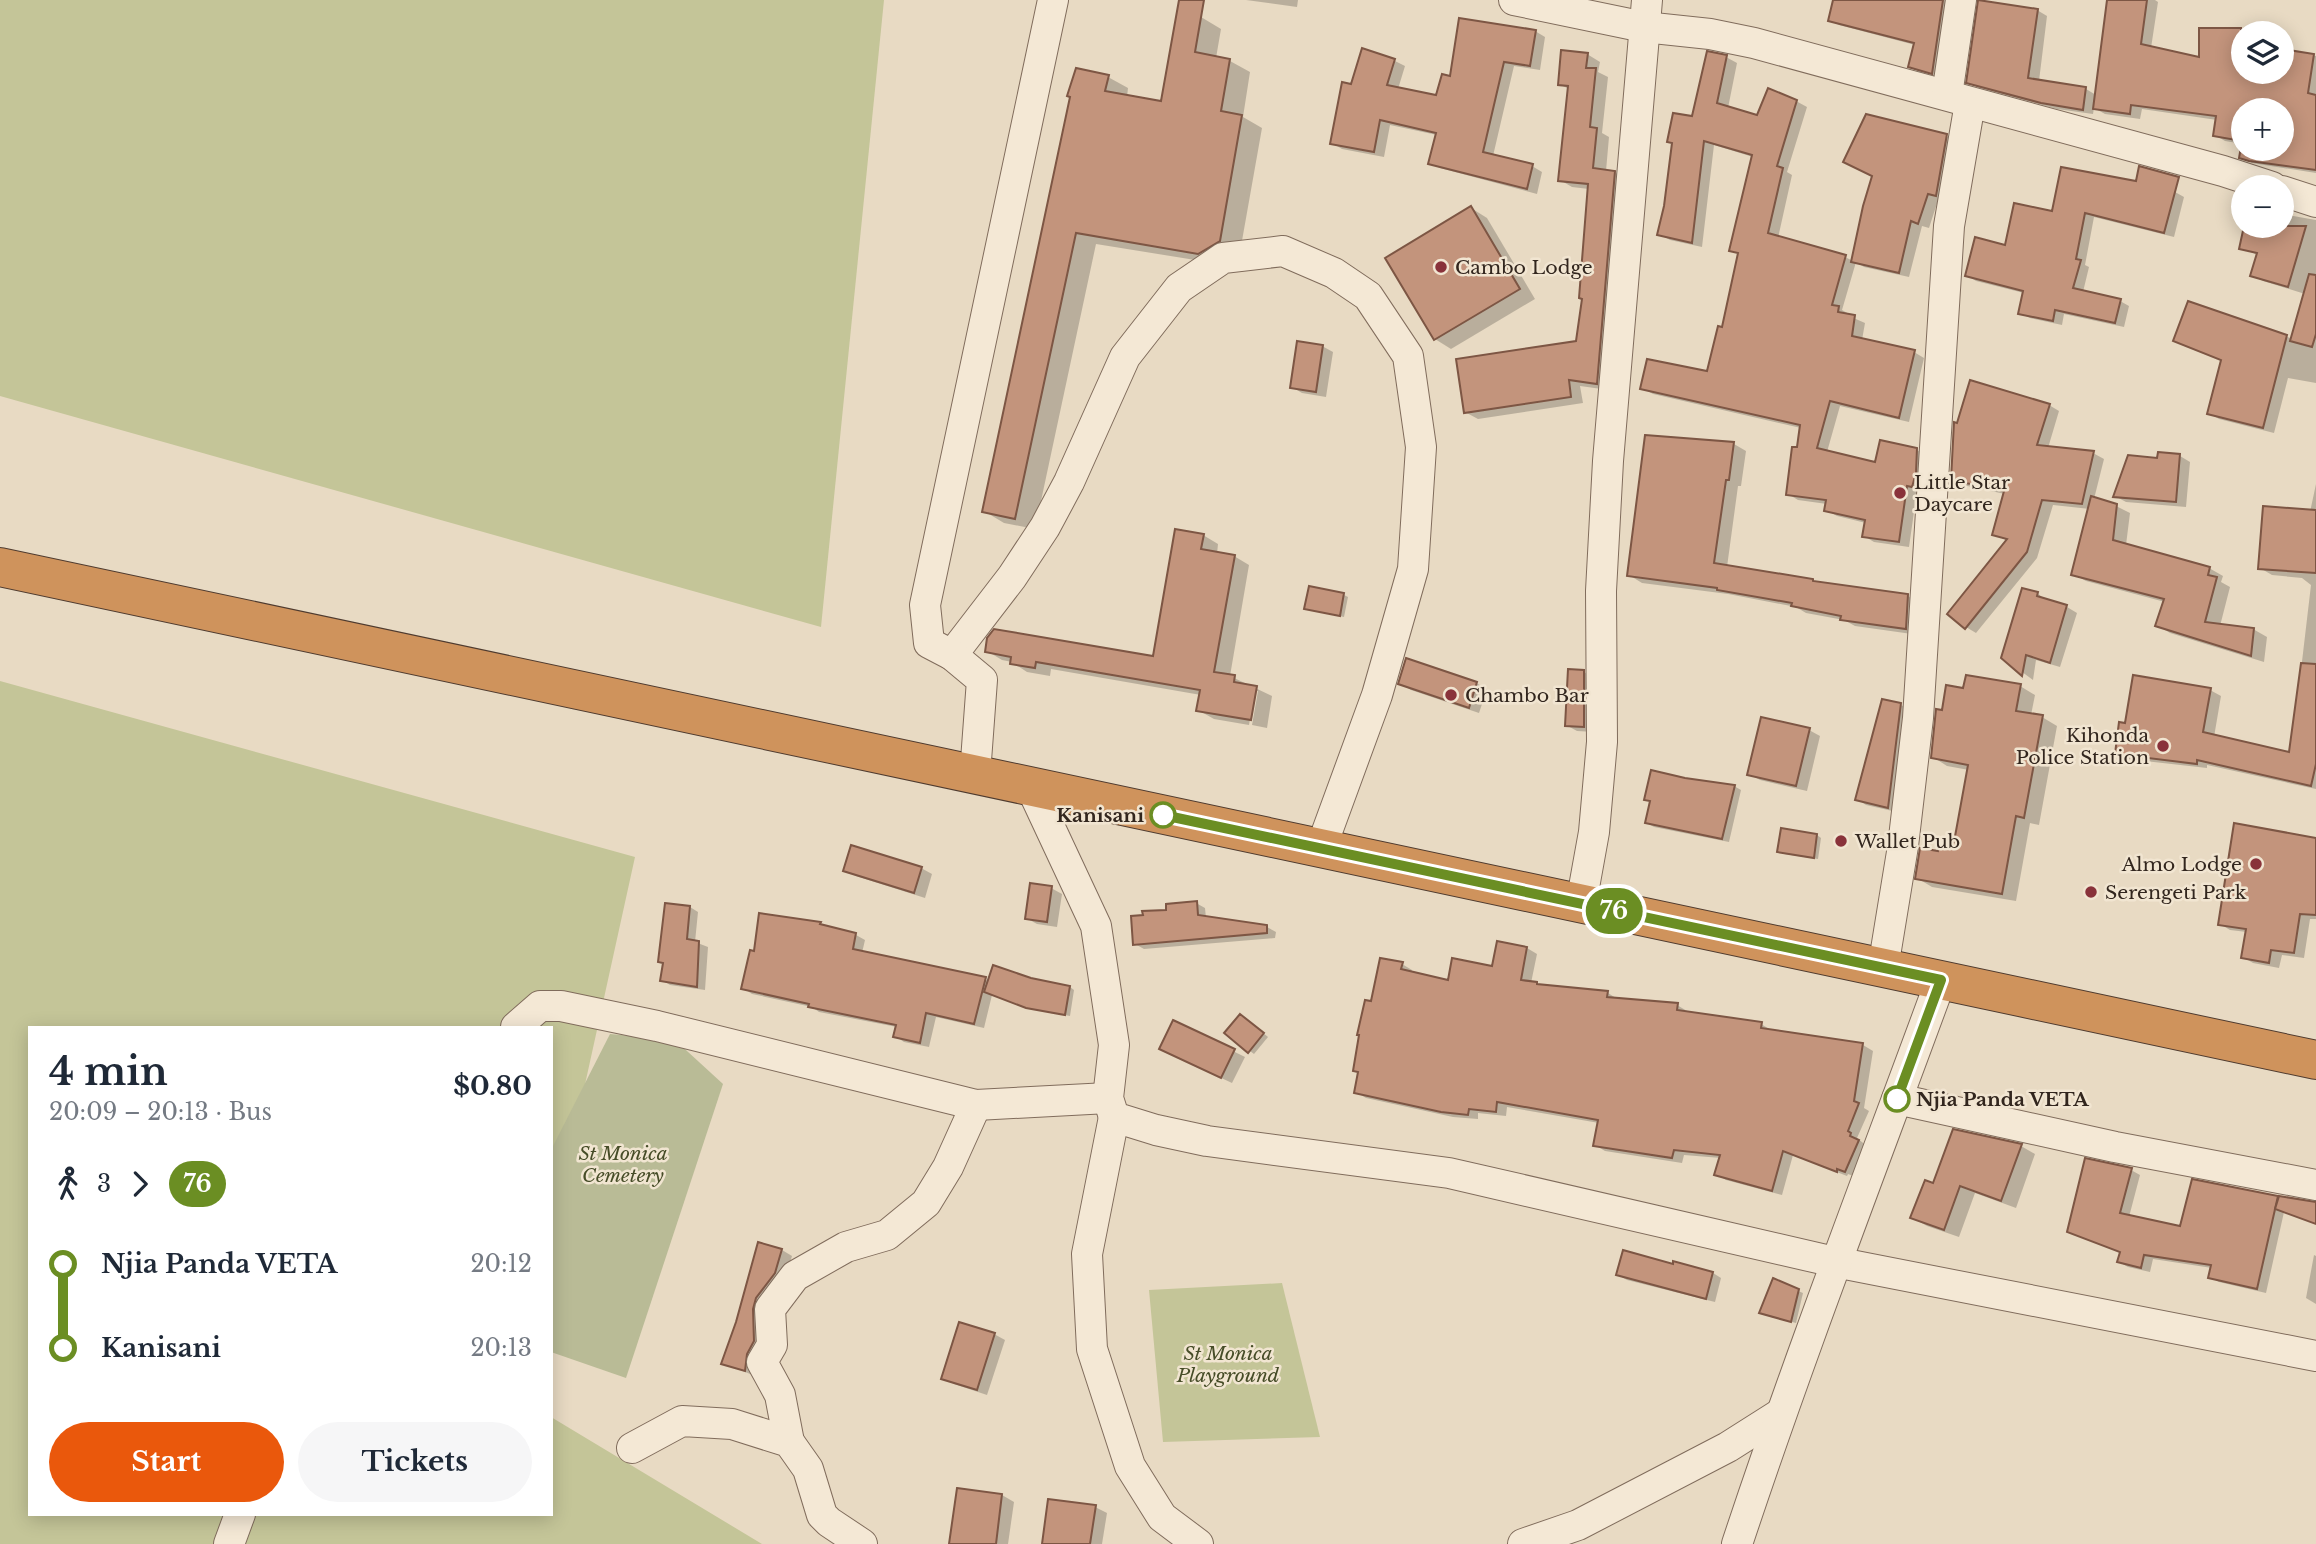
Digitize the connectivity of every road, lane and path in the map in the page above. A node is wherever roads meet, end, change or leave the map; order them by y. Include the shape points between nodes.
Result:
1 (1053, 0) edge
2 (1514, 0) edge
3 (1961, 0) edge
4 (1646, 13) edge
5 (1959, 99) junction
6 (2235, 175) edge
7 (2294, 195) edge
8 (2316, 202) edge
9 (0, 567) edge
10 (951, 655) junction
11 (975, 774) junction
12 (1031, 787) junction
13 (1321, 848) junction
14 (1581, 904) junction
15 (1883, 968) junction
16 (1941, 980) junction
17 (517, 1026) edge
18 (2316, 1060) edge
19 (1897, 1099) junction
20 (976, 1105) junction
21 (1111, 1107) junction
22 (2316, 1185) edge
23 (1835, 1262) junction
24 (2316, 1356) edge
25 (1780, 1414) junction
26 (789, 1442) junction
27 (632, 1448) dead end
28 (239, 1516) edge
29 (229, 1544) edge
30 (862, 1544) edge
31 (1198, 1544) edge
32 (1523, 1544) edge
33 (1737, 1544) edge

1 - 10 street via 925,605 929,643
2 - 4 street
3 - 5 street
4 - 5 street
4 - 14 street via 1607,474 1601,592 1602,742 1594,832
5 - 6 street
5 - 15 street via 1918,718
7 - 8 street
9 - 11 highway
10 - 11 street via 982,680
10 - 13 street via 1045,527 1125,357 1179,288 1223,258 1283,251 1334,273 1368,296 1408,356 1421,447 1413,569 1377,695
11 - 12 highway
12 - 13 highway
12 - 21 street via 1096,926 1114,1045
13 - 14 highway
14 - 15 highway
15 - 16 highway
16 - 18 highway
16 - 19 street
17 - 20 street via 540,1006 561,1006
19 - 22 street
19 - 23 street
20 - 21 street
20 - 26 street via 926,1203 887,1235 846,1247 795,1276 770,1309 772,1345 762,1362 780,1395
21 - 23 street via 1156,1130 1207,1141 1449,1173
21 - 31 street via 1087,1254 1092,1349 1130,1466 1162,1517
23 - 24 street
23 - 25 street
25 - 32 street via 1728,1447 1578,1525
25 - 33 street
26 - 27 street via 732,1424 682,1421
26 - 30 street via 808,1469 822,1515
28 - 29 street

